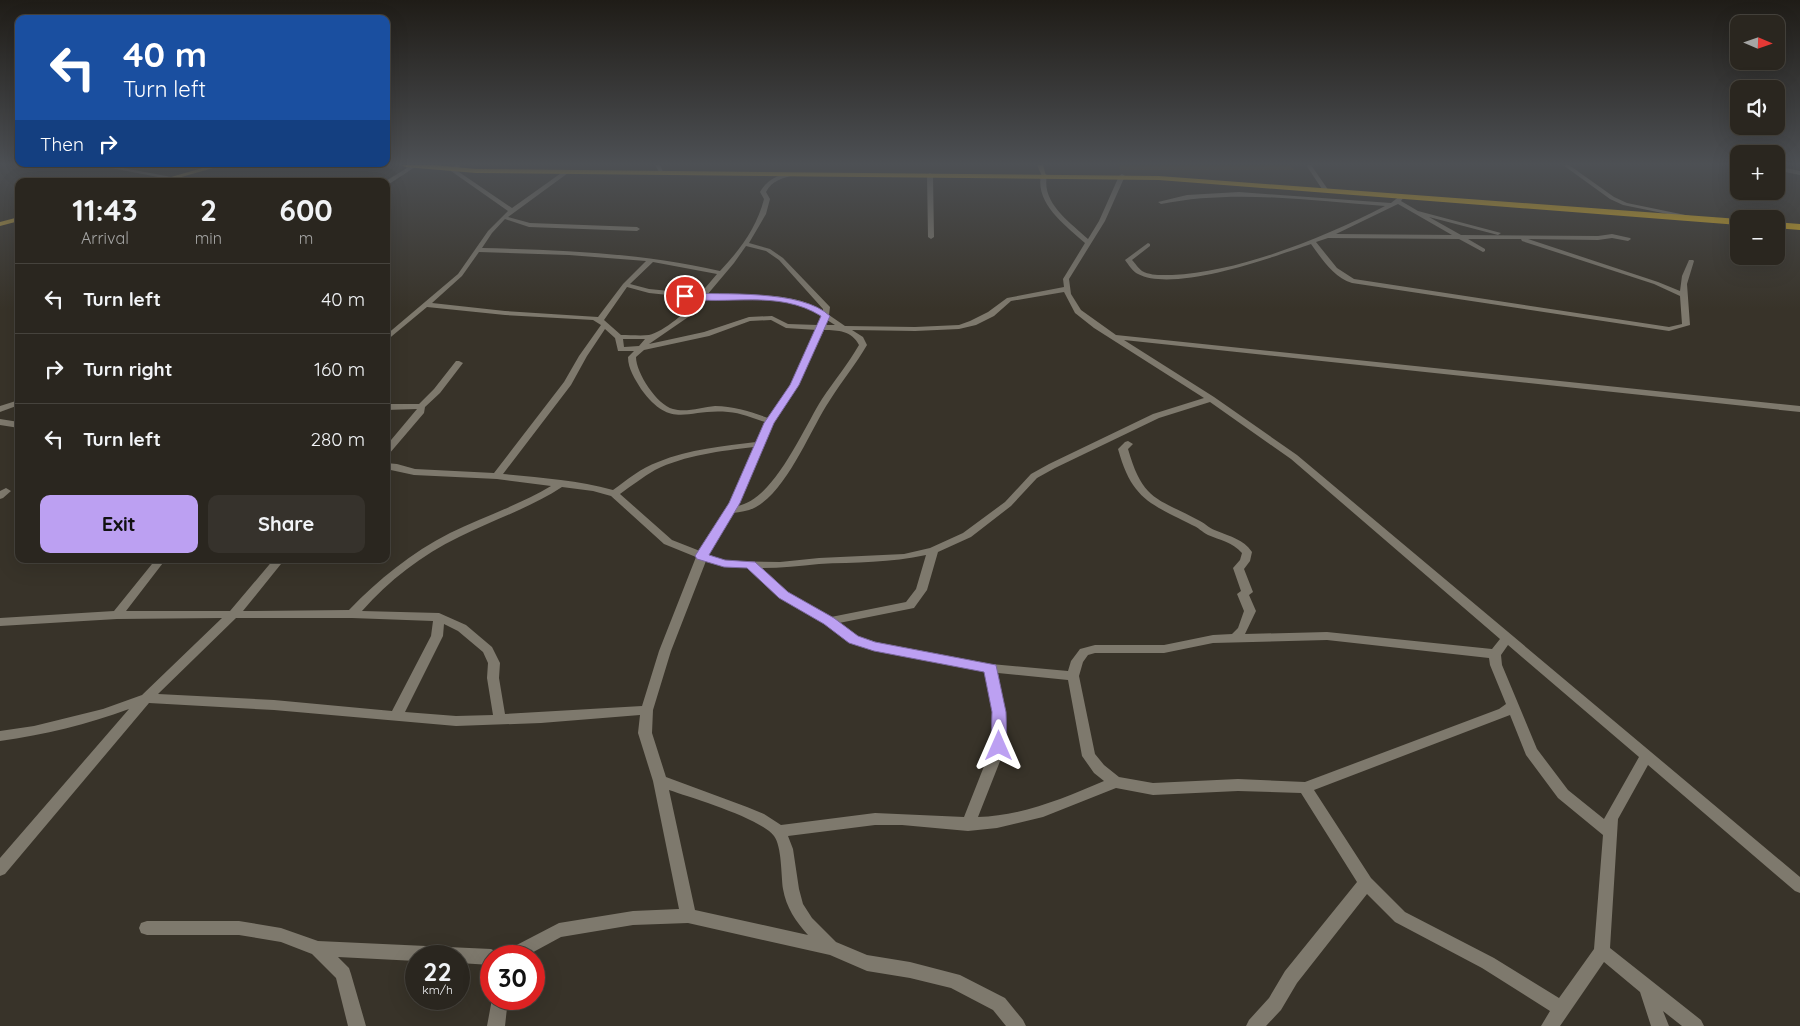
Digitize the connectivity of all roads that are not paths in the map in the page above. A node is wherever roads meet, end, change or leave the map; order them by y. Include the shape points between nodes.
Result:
1 (510, 213) edge
2 (763, 213) edge
3 (931, 213) edge
4 (1059, 213) edge
5 (1106, 213) edge
6 (1373, 213) edge
7 (1415, 213) edge
8 (1419, 213) edge
9 (1597, 213) edge
10 (1669, 213) edge
11 (504, 218) junction
12 (1700, 219) junction
13 (15, 220) edge
14 (1730, 221) edge
15 (0, 224) edge
16 (1785, 226) edge
17 (1800, 227) edge
18 (637, 229) dead end
19 (1325, 236) junction
20 (1458, 236) junction
21 (932, 237) dead end
22 (1511, 237) junction
23 (1628, 239) dead end
24 (1312, 240) junction
25 (1089, 243) junction
26 (744, 244) junction
27 (1148, 246) dead end
28 (477, 250) junction
29 (1483, 250) dead end
30 (651, 260) junction
31 (1691, 261) dead end
32 (721, 273) junction
33 (626, 285) junction
34 (1068, 289) junction
35 (1684, 295) junction
36 (701, 297) junction
37 (427, 304) junction
38 (825, 316) junction
39 (603, 322) junction
40 (821, 328) junction
41 (846, 328) junction
42 (390, 336) edge
43 (619, 337) junction
44 (652, 337) junction
45 (1113, 337) junction
46 (680, 338) junction
47 (641, 348) junction
48 (458, 363) dead end
49 (1211, 400) junction
50 (15, 403) edge
51 (420, 406) junction
52 (390, 407) edge
53 (0, 409) edge
54 (1800, 409) edge
55 (770, 421) junction
56 (0, 422) edge
57 (15, 425) edge
58 (760, 444) junction
59 (1128, 444) dead end
60 (390, 447) edge
61 (390, 466) edge
62 (497, 476) junction
63 (562, 483) junction
64 (614, 494) junction
65 (730, 510) junction
66 (933, 550) junction
67 (702, 556) junction
68 (158, 563) edge
69 (277, 563) edge
70 (750, 564) junction
71 (234, 614) junction
72 (352, 614) junction
73 (117, 615) junction
74 (440, 617) junction
75 (829, 621) junction
76 (0, 622) edge
77 (1508, 637) junction
78 (1236, 638) junction
79 (1495, 654) junction
80 (991, 668) junction
81 (1073, 676) junction
82 (146, 698) junction
83 (1513, 706) junction
84 (647, 710) junction
85 (396, 716) junction
86 (500, 720) junction
87 (0, 736) edge
88 (1647, 755) junction
89 (660, 782) junction
90 (1115, 782) junction
91 (1305, 788) junction
92 (968, 824) junction
93 (778, 831) junction
94 (1610, 833) junction
95 (0, 869) edge
96 (1366, 883) junction
97 (1800, 886) edge
98 (688, 916) junction
99 (147, 928) dead end
100 (531, 945) edge
101 (831, 948) junction
102 (318, 949) junction
103 (1602, 951) junction
104 (480, 956) edge
105 (1646, 984) junction
106 (1562, 1009) junction
107 (498, 1010) edge
108 (357, 1026) edge
109 (496, 1026) edge
110 (1017, 1026) edge
111 (1255, 1026) edge
112 (1550, 1026) edge
113 (1660, 1026) edge
114 (1695, 1026) edge

1 - 11 street
2 - 26 street
3 - 21 street
4 - 25 street
5 - 25 street
6 - 19 street
7 - 20 street
8 - 22 street
9 - 12 highway
10 - 12 street
11 - 18 street via 529,225
11 - 28 street
12 - 14 highway
13 - 15 main road
16 - 17 highway
19 - 20 street
19 - 24 street
20 - 22 street
20 - 29 street
22 - 23 street via 1612,236
22 - 35 street via 1562,251
24 - 27 street via 1221,270 1184,278 1147,275 1131,268 1128,260
24 - 35 street via 1344,278 1352,281 1669,329 1686,325
25 - 34 street via 1066,279
26 - 32 street
26 - 38 street via 768,250 781,259 821,300 827,308
28 - 30 street
28 - 37 street via 460,275
30 - 32 street
30 - 33 street
31 - 35 street via 1686,269
32 - 36 street
33 - 36 street
33 - 39 street
34 - 41 street via 1009,299 991,314 959,327
34 - 45 street via 1078,311
36 - 38 street via 785,299 812,307
36 - 44 street via 694,309
37 - 39 street via 569,316
37 - 42 street
38 - 40 street
38 - 41 street
39 - 43 street
39 - 62 street via 568,383
40 - 41 street
40 - 46 street via 790,327 772,318 750,319 706,334
40 - 55 street via 794,385
41 - 65 street via 860,339 862,345 851,367 826,399 783,472 765,495 746,508
43 - 44 street
43 - 47 street via 621,349
44 - 46 street
44 - 47 street
45 - 49 street
45 - 54 street
46 - 47 street
47 - 55 street via 632,357 631,365 657,402 667,410 723,409
48 - 51 street via 437,391
49 - 66 street via 1156,416 1052,466 1034,476 1008,504 967,535
49 - 77 street via 1294,457
50 - 53 street
51 - 52 street
51 - 60 street via 420,411
55 - 58 street
56 - 57 street
58 - 64 street via 669,461 653,467
58 - 65 street
59 - 78 street via 1123,449 1129,474 1146,497 1208,531 1231,538 1246,552 1245,561 1238,568 1250,611
61 - 62 street via 414,472
62 - 63 street
63 - 64 street
63 - 72 street via 544,495 431,548 395,570
64 - 67 street via 668,542
65 - 67 street
66 - 70 street via 904,557
66 - 75 street via 921,590 910,605
67 - 70 street via 724,564
67 - 84 street via 665,651
68 - 73 street
69 - 71 street
70 - 75 street via 784,595
71 - 72 street
71 - 73 street
71 - 82 street
72 - 74 street
73 - 76 street
74 - 85 street via 437,636
74 - 86 street via 462,628 488,650 494,663 493,678
75 - 80 street via 854,639 874,646
77 - 79 street
77 - 88 street
78 - 79 street via 1327,636
78 - 81 street via 1213,638 1164,649 1095,648 1084,652 1077,661
79 - 83 street via 1496,665
80 - 81 street
80 - 92 street via 999,712 999,746
81 - 90 street via 1089,756
82 - 85 street
82 - 87 street via 105,713
82 - 95 street
83 - 91 street
83 - 94 street via 1531,750 1546,772 1563,794
84 - 86 street
84 - 89 street via 645,733
85 - 86 street via 456,721
88 - 94 street via 1611,818
88 - 97 street
89 - 93 street via 746,812
89 - 98 street
90 - 91 street via 1153,789 1238,784
90 - 92 street via 1060,807 999,821
91 - 96 street
92 - 93 street via 885,819
93 - 101 street via 784,845 795,906
94 - 103 street
96 - 106 street via 1400,917 1488,963
96 - 111 street
98 - 100 street via 633,918 559,930
98 - 101 street
99 - 102 street via 239,928 281,935
101 - 110 street via 867,963 954,981 999,1004
102 - 104 street
102 - 108 street via 342,974
103 - 105 street
103 - 106 street
105 - 113 street
105 - 114 street
106 - 112 street
107 - 109 street

